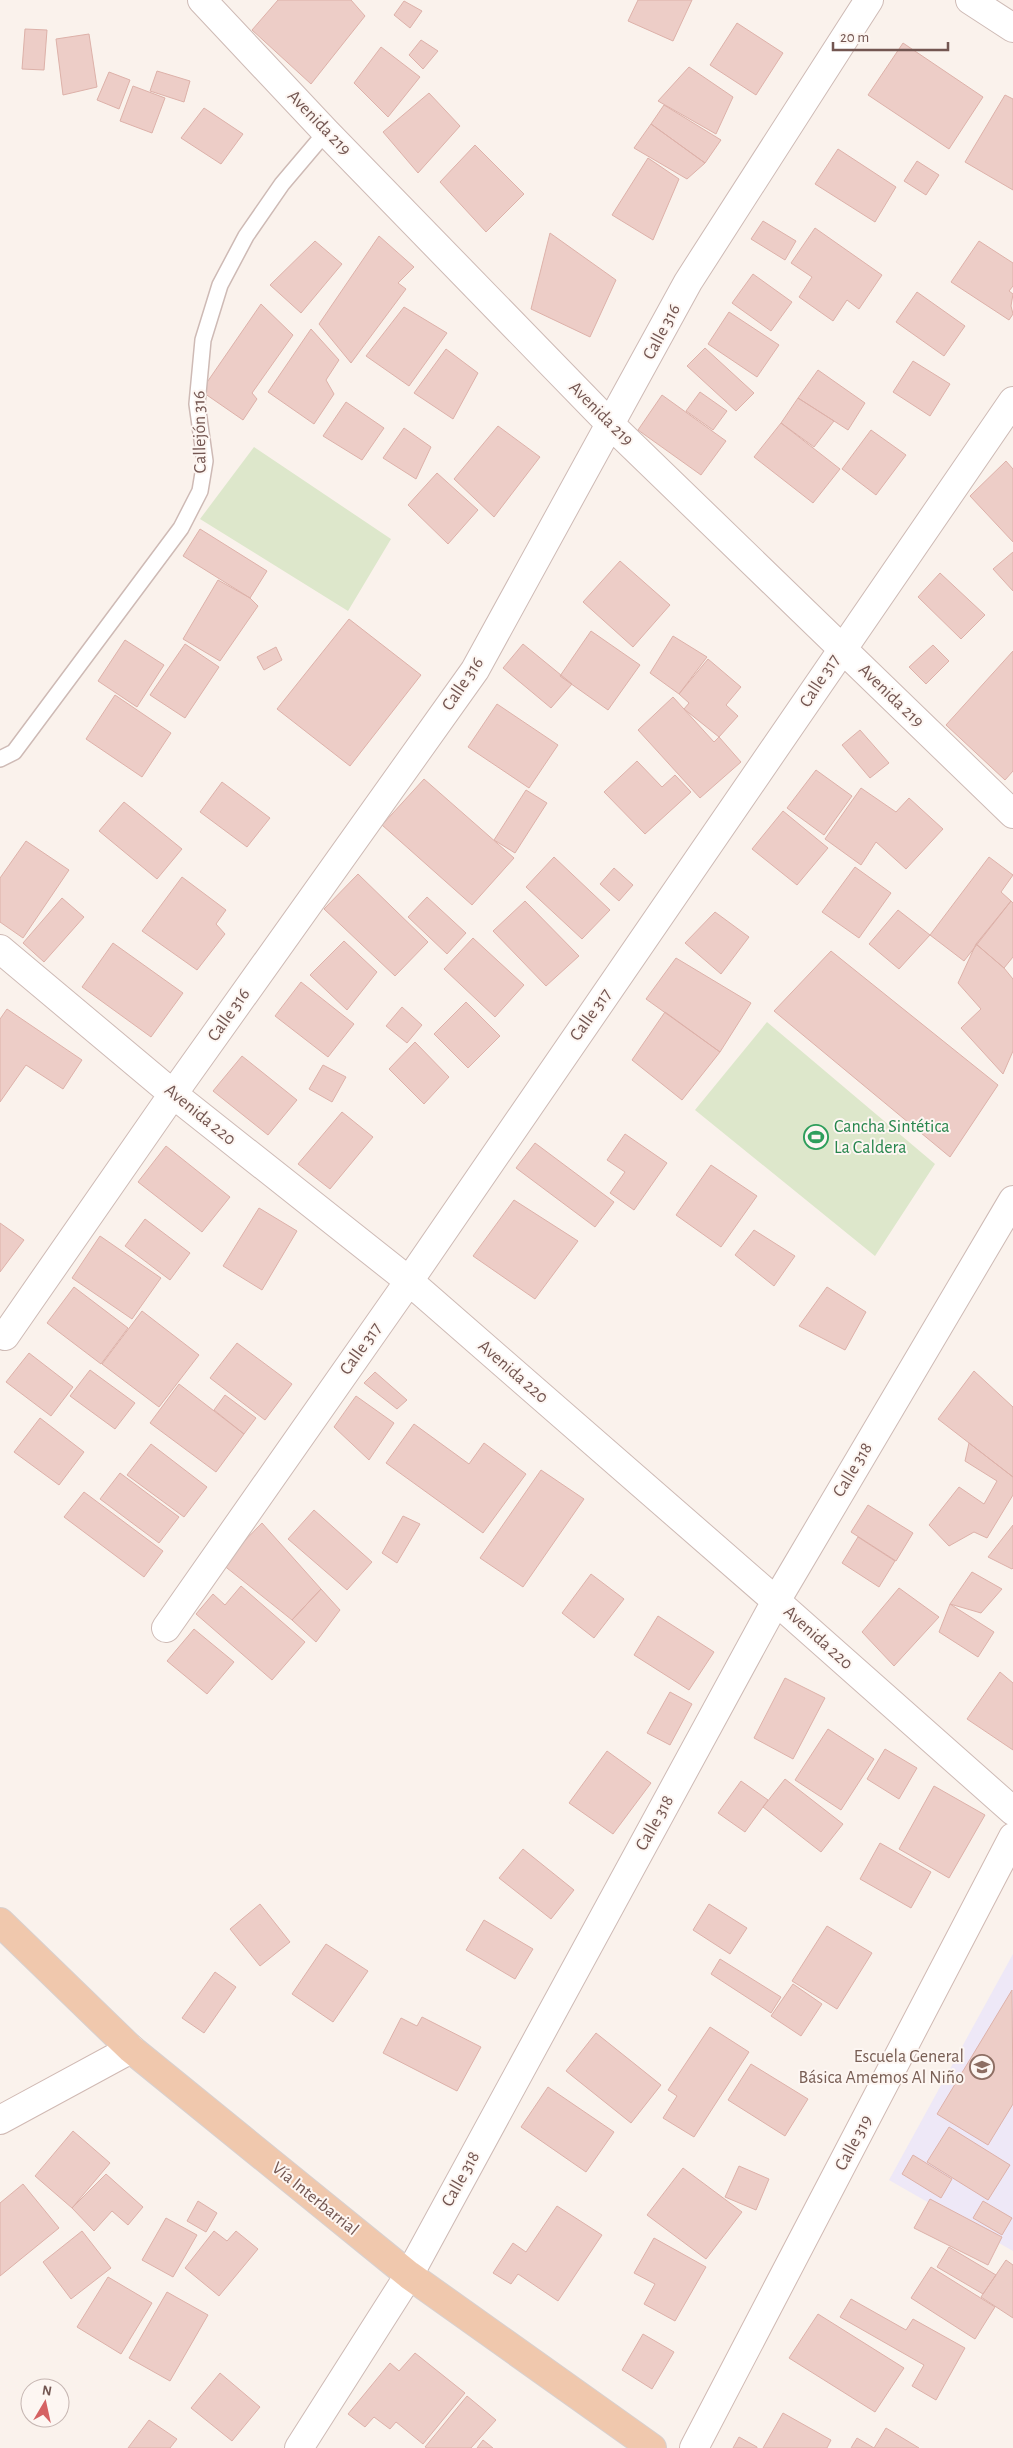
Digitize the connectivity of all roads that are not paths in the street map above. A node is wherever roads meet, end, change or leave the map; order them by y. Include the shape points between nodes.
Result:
1 (202, 0) edge
2 (869, 0) edge
3 (970, 0) edge
4 (1013, 28) edge
5 (326, 132) junction
6 (1013, 401) edge
7 (611, 425) junction
8 (841, 649) junction
9 (0, 759) edge
10 (1013, 814) edge
11 (0, 948) edge
12 (173, 1094) junction
13 (1013, 1200) edge
14 (409, 1281) junction
15 (5, 1336) dead end
16 (776, 1601) junction
17 (166, 1628) dead end
18 (1013, 1811) edge
19 (1013, 1837) edge
20 (0, 1922) edge
21 (131, 2049) junction
22 (0, 2120) edge
23 (409, 2275) junction
24 (299, 2448) edge
25 (652, 2448) edge
26 (694, 2448) edge

1 - 5 street, Avenida 219
2 - 7 street, Calle 316 via 688,282
3 - 4 street
5 - 7 street, Avenida 219
5 - 9 lane, Callejón 316 via 277,191 246,236 220,285 203,340 197,404 204,461 200,492 182,528 14,752
6 - 8 street, Calle 317
7 - 8 street, Avenida 219
7 - 12 street, Calle 316 via 475,670
8 - 10 street, Avenida 219
8 - 14 street, Calle 317
11 - 12 street, Avenida 220
12 - 14 street, Avenida 220
12 - 15 street, Calle 316
13 - 16 street, Calle 318
14 - 16 street, Avenida 220
14 - 17 street, Calle 317
16 - 18 street, Avenida 220
16 - 23 street, Calle 318
19 - 26 street, Calle 319
20 - 21 main road, Vía Interbarrial
21 - 22 street
21 - 23 main road, Vía Interbarrial
23 - 24 street, Calle 318
23 - 25 main road, Vía Interbarrial

